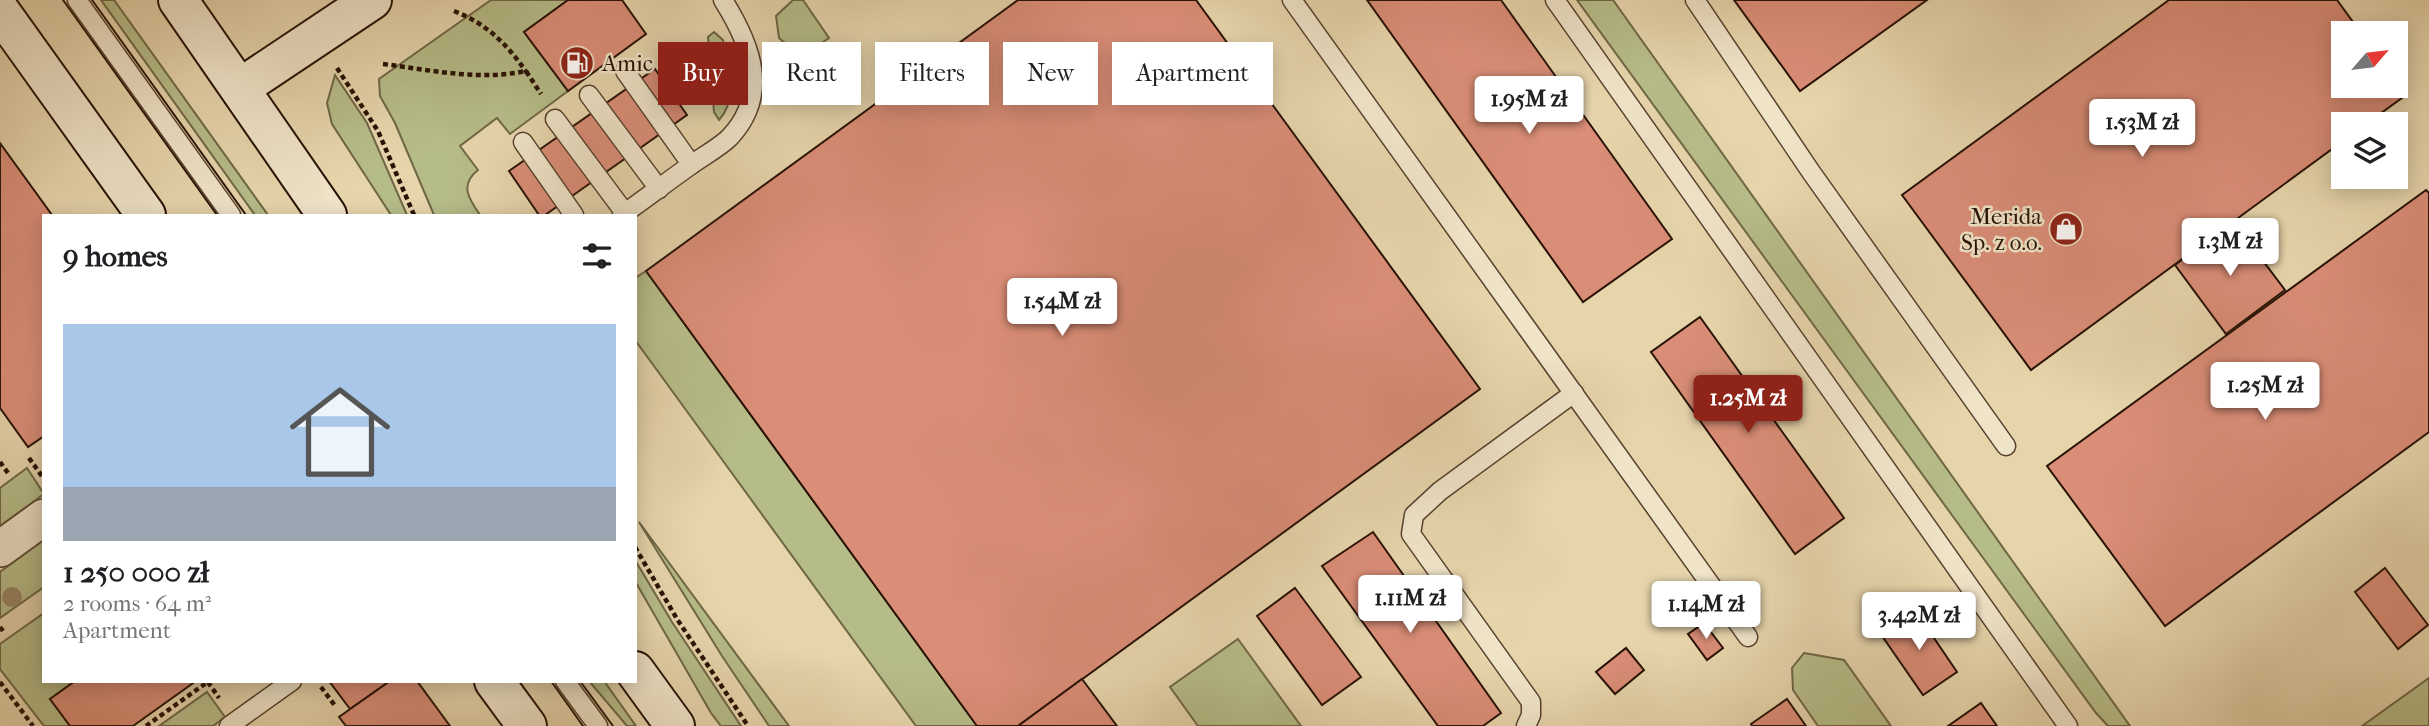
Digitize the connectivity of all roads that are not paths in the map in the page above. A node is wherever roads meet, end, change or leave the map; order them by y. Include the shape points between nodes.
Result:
1 (77, 0) edge
2 (178, 0) edge
3 (372, 0) edge
4 (723, 0) edge
5 (1292, 0) edge
6 (1555, 0) edge
7 (1695, 0) edge
8 (0, 10) edge
9 (625, 71) dead end
10 (240, 88) junction
11 (589, 95) dead end
12 (555, 119) dead end
13 (523, 142) dead end
14 (691, 164) junction
15 (659, 188) junction
16 (145, 214) edge
17 (230, 214) edge
18 (326, 214) edge
19 (573, 214) edge
20 (623, 214) edge
21 (1574, 393) junction
22 (2006, 446) dead end
23 (42, 518) edge
24 (0, 549) edge
25 (1748, 637) dead end
26 (637, 674) edge
27 (289, 683) edge
28 (495, 683) edge
29 (566, 683) edge
30 (229, 726) edge
31 (527, 726) edge
32 (598, 726) edge
33 (675, 726) edge
34 (1526, 726) edge
35 (2068, 726) edge

1 - 17 lane
2 - 10 main road
3 - 10 main road
4 - 14 lane via 745,36 754,76 752,96 729,138
5 - 21 lane
6 - 35 lane
7 - 22 lane
8 - 16 main road
9 - 14 lane
10 - 18 main road
11 - 15 lane
12 - 20 lane
13 - 19 lane
14 - 15 lane
15 - 20 lane
21 - 25 lane
21 - 34 lane via 1440,491 1414,515 1411,534 1531,702
23 - 24 street
26 - 33 main road
27 - 30 lane
28 - 31 main road
29 - 32 lane

